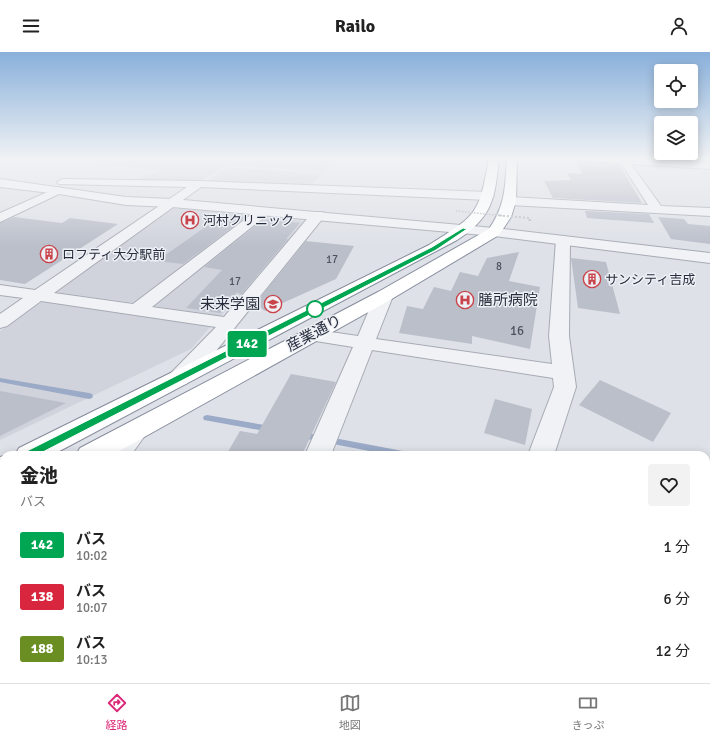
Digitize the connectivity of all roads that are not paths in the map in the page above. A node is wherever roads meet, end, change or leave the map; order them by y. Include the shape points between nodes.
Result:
1 (58, 187) edge
2 (67, 187) edge
3 (194, 187) edge
4 (282, 187) edge
5 (489, 187) edge
6 (511, 187) edge
7 (642, 187) edge
8 (488, 196) junction
9 (510, 201) junction
10 (172, 203) junction
11 (657, 209) junction
12 (264, 211) junction
13 (710, 212) edge
14 (318, 215) junction
15 (0, 218) edge
16 (460, 220) junction
17 (494, 232) junction
18 (563, 240) junction
19 (710, 258) edge
20 (0, 290) edge
21 (38, 296) junction
22 (384, 296) junction
23 (136, 310) junction
24 (0, 322) edge
25 (228, 323) junction
26 (310, 335) junction
27 (366, 343) junction
28 (562, 372) junction
29 (178, 379) junction
30 (138, 429) junction
31 (36, 451) edge
32 (97, 451) edge
33 (119, 451) edge
34 (320, 451) edge
35 (542, 451) edge

1 - 15 street
2 - 10 street via 126,201
3 - 10 street
4 - 8 street
5 - 8 highway, 産業通り
6 - 9 highway
7 - 11 street
8 - 16 highway, 産業通り via 480,215
9 - 11 street
9 - 17 highway via 504,217
10 - 12 street
10 - 21 street
11 - 13 street
12 - 14 street
12 - 23 street
14 - 16 street
14 - 25 street
16 - 17 street
16 - 29 highway, 産業通り via 434,248
17 - 18 street
17 - 22 highway, 産業通り
18 - 19 street
18 - 28 street via 559,336
20 - 21 street
21 - 23 street
21 - 24 street
22 - 26 highway, 産業通り
22 - 27 street
23 - 25 street
25 - 29 street
26 - 27 street
26 - 30 highway, 産業通り
27 - 28 street
27 - 34 street
28 - 35 street via 565,387
29 - 31 highway, 産業通り
30 - 32 highway, 産業通り
30 - 33 street

